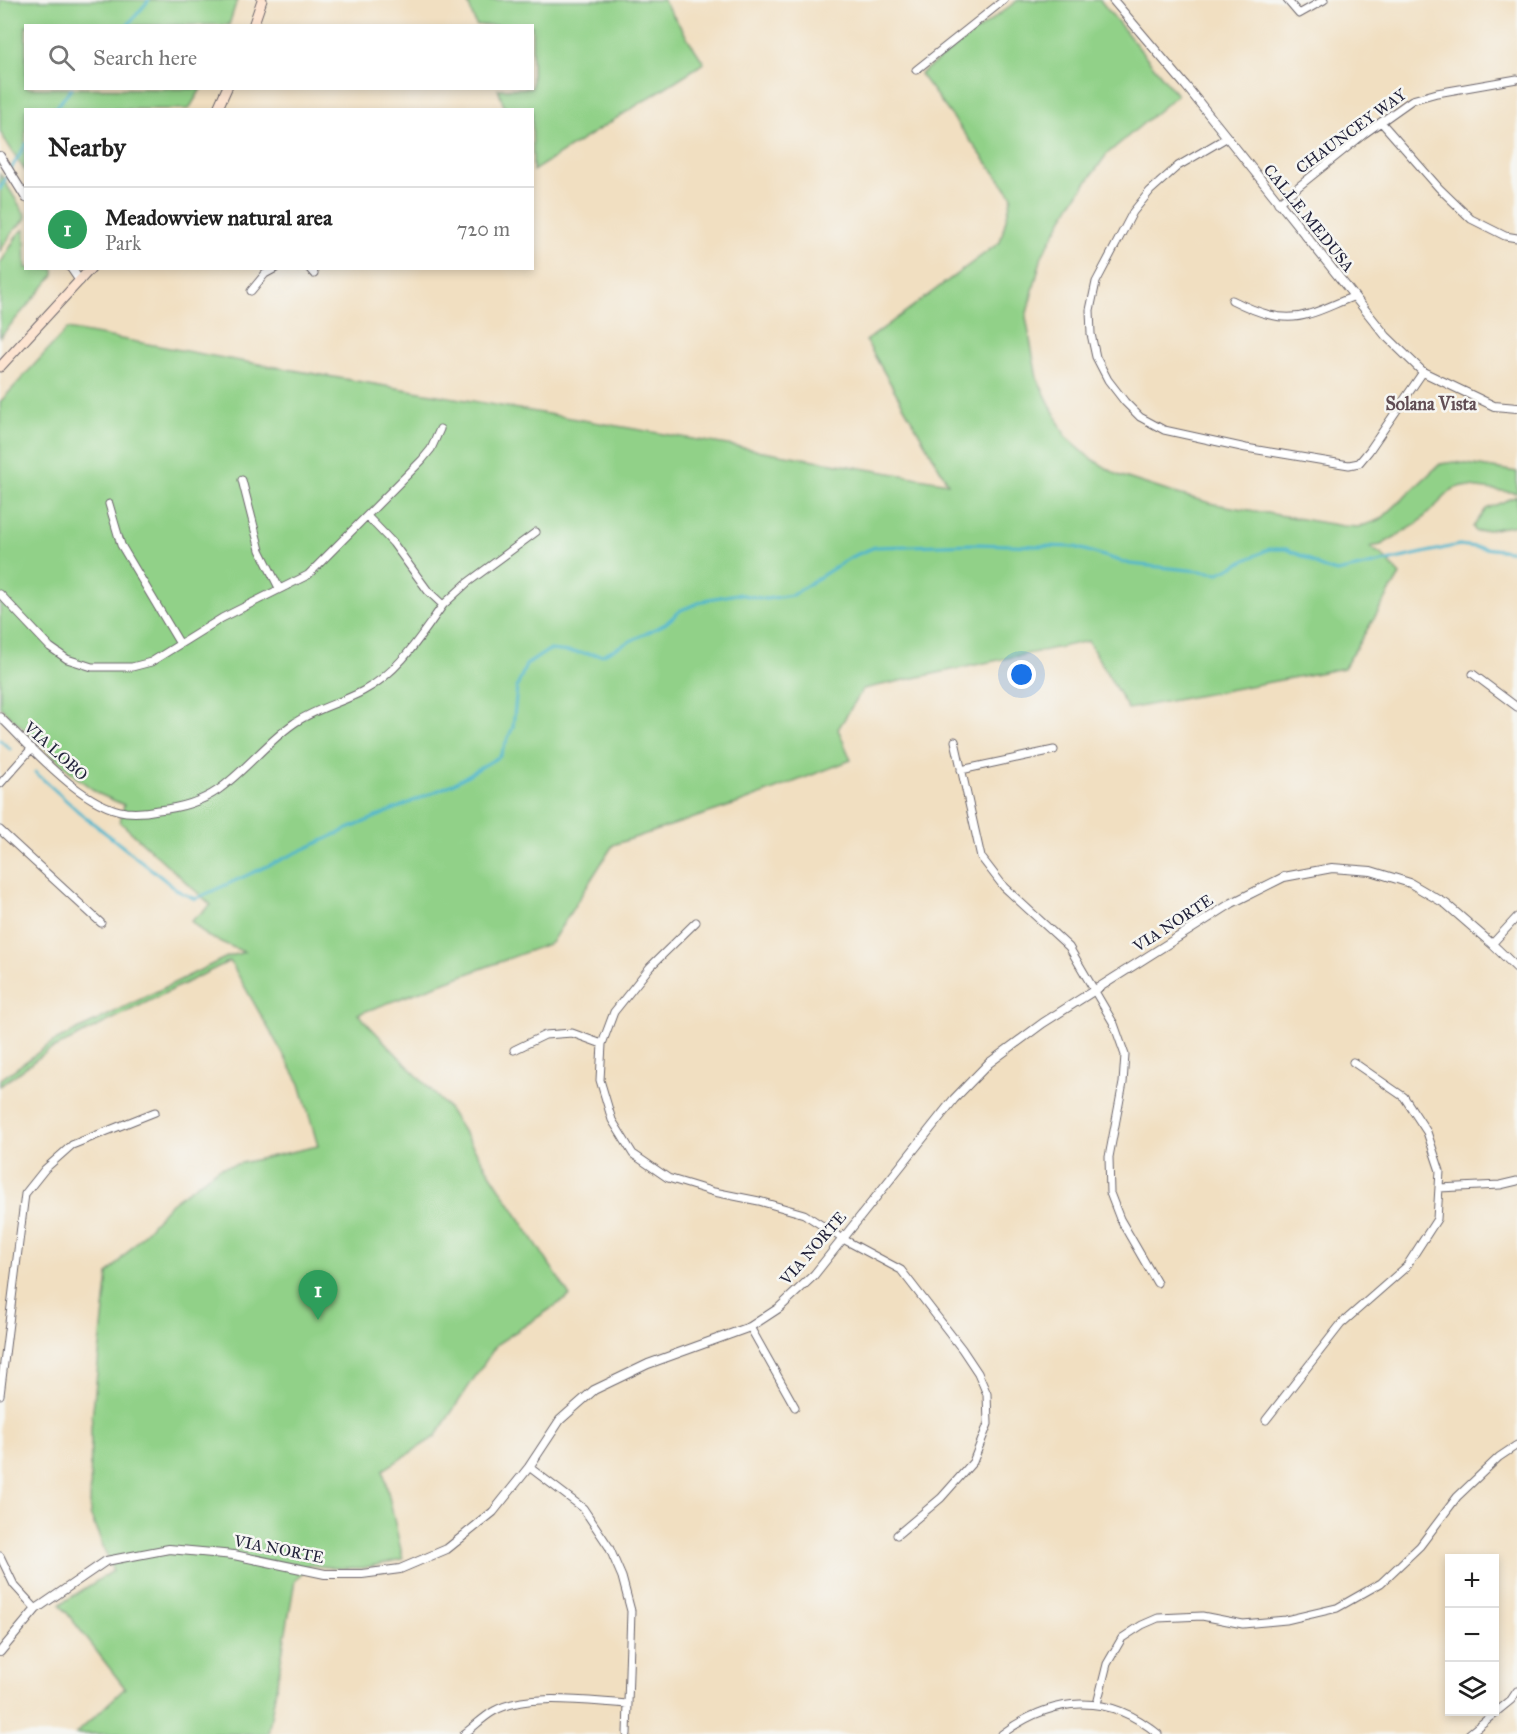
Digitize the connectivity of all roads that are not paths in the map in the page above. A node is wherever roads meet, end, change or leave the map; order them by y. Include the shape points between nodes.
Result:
1 (262, 0) edge
2 (1004, 0) edge
3 (1113, 0) edge
4 (1287, 0) edge
5 (1324, 0) edge
6 (254, 24) edge
7 (916, 70) dead end
8 (1517, 79) edge
9 (226, 90) edge
10 (217, 108) edge
11 (1381, 122) junction
12 (1226, 138) junction
13 (0, 156) edge
14 (24, 195) edge
15 (1278, 203) junction
16 (1517, 238) edge
17 (72, 270) edge
18 (89, 270) edge
19 (272, 270) edge
20 (80, 281) junction
21 (250, 291) dead end
22 (1353, 297) junction
23 (1232, 300) dead end
24 (0, 367) edge
25 (1423, 372) junction
26 (1517, 408) edge
27 (440, 429) dead end
28 (242, 480) dead end
29 (109, 504) dead end
30 (367, 516) junction
31 (536, 532) dead end
32 (279, 588) junction
33 (0, 594) edge
34 (443, 605) junction
35 (180, 644) junction
36 (1473, 674) dead end
37 (1517, 707) edge
38 (0, 717) edge
39 (955, 741) dead end
40 (32, 748) junction
41 (1054, 750) dead end
42 (961, 771) junction
43 (0, 784) edge
44 (0, 830) edge
45 (1517, 917) edge
46 (696, 922) dead end
47 (101, 924) dead end
48 (1492, 944) junction
49 (1517, 968) edge
50 (1095, 991) junction
51 (602, 1044) junction
52 (514, 1050) dead end
53 (1353, 1062) dead end
54 (155, 1112) dead end
55 (1517, 1181) edge
56 (1439, 1188) junction
57 (843, 1239) junction
58 (1156, 1283) dead end
59 (750, 1327) junction
60 (3, 1358) edge
61 (0, 1395) edge
62 (795, 1407) dead end
63 (1266, 1420) dead end
64 (1517, 1445) edge
65 (529, 1467) junction
66 (897, 1535) dead end
67 (0, 1556) edge
68 (36, 1609) junction
69 (0, 1652) edge
70 (1517, 1691) edge
71 (628, 1704) junction
72 (1096, 1704) junction
73 (1489, 1716) edge
74 (1486, 1720) junction
75 (464, 1734) edge
76 (627, 1734) edge
77 (1002, 1734) edge
78 (1158, 1734) edge
79 (1469, 1734) edge

1 - 6 main road
2 - 7 street
3 - 12 street, CALLE MEDUSA
4 - 5 street via 1299,14
8 - 11 street, CHAUNCEY WAY via 1412,100
9 - 10 main road
11 - 15 street, CHAUNCEY WAY
11 - 16 street via 1471,219
12 - 15 street, CALLE MEDUSA
12 - 25 street via 1178,166 1150,191 1133,212 1096,282 1090,334 1096,357 1125,402 1140,417 1164,430 1349,465 1359,463 1369,451
13 - 14 street
15 - 22 street, CALLE MEDUSA
17 - 20 street
18 - 20 main road
19 - 21 street
20 - 24 main road
22 - 23 street via 1308,315 1289,317 1269,316
22 - 25 street, CALLE MEDUSA
25 - 26 street, CALLE MEDUSA via 1494,406
27 - 30 street via 431,449
28 - 32 street via 260,550
29 - 35 street via 121,545
30 - 32 street via 309,575
30 - 34 street
31 - 34 street
32 - 35 street
33 - 35 street via 50,647 67,659 92,667 132,667 151,662
34 - 40 street, VIA LOBO via 384,678 296,722 219,789 178,808 130,812 108,806 73,786
36 - 37 street
38 - 40 street, VIA LOBO
39 - 42 street
40 - 43 street
41 - 42 street
42 - 50 street via 981,857 1004,887 1069,947
44 - 47 street
45 - 48 street
46 - 51 street via 650,967 614,1012
48 - 49 street, VIA NORTE
48 - 50 street, VIA NORTE via 1446,904 1410,883 1371,872 1332,868 1284,878 1232,903
50 - 57 street, VIA NORTE via 989,1063 954,1100
50 - 58 street via 1114,1024 1125,1055 1109,1157 1110,1193
51 - 52 street via 572,1033 546,1035
51 - 57 street via 600,1080 612,1120 633,1154 668,1178 804,1214
53 - 56 street via 1404,1097 1427,1132 1440,1171
54 - 60 street via 72,1145 25,1194
55 - 56 street
56 - 63 street via 1437,1219 1406,1267 1341,1324
57 - 59 street, VIA NORTE via 814,1275 779,1308
57 - 66 street via 901,1270 962,1349 987,1394 988,1424 974,1462 941,1498
59 - 62 street
59 - 65 street, VIA NORTE via 648,1364 594,1390 560,1420
60 - 61 street
64 - 72 street via 1457,1497 1420,1546 1381,1583 1337,1608 1286,1620 1243,1624 1202,1617 1158,1618 1122,1638 1107,1664
65 - 68 street, VIA NORTE via 493,1512 447,1549 400,1569 325,1574 234,1555 170,1549 106,1562
65 - 71 street via 583,1508 609,1547 622,1576 631,1611
67 - 68 street via 14,1585
68 - 69 street, VIA NORTE
70 - 74 street
71 - 75 street via 521,1702 495,1710
71 - 76 street
72 - 77 street via 1065,1705 1020,1721
72 - 78 street via 1114,1708
73 - 74 street
74 - 79 street

